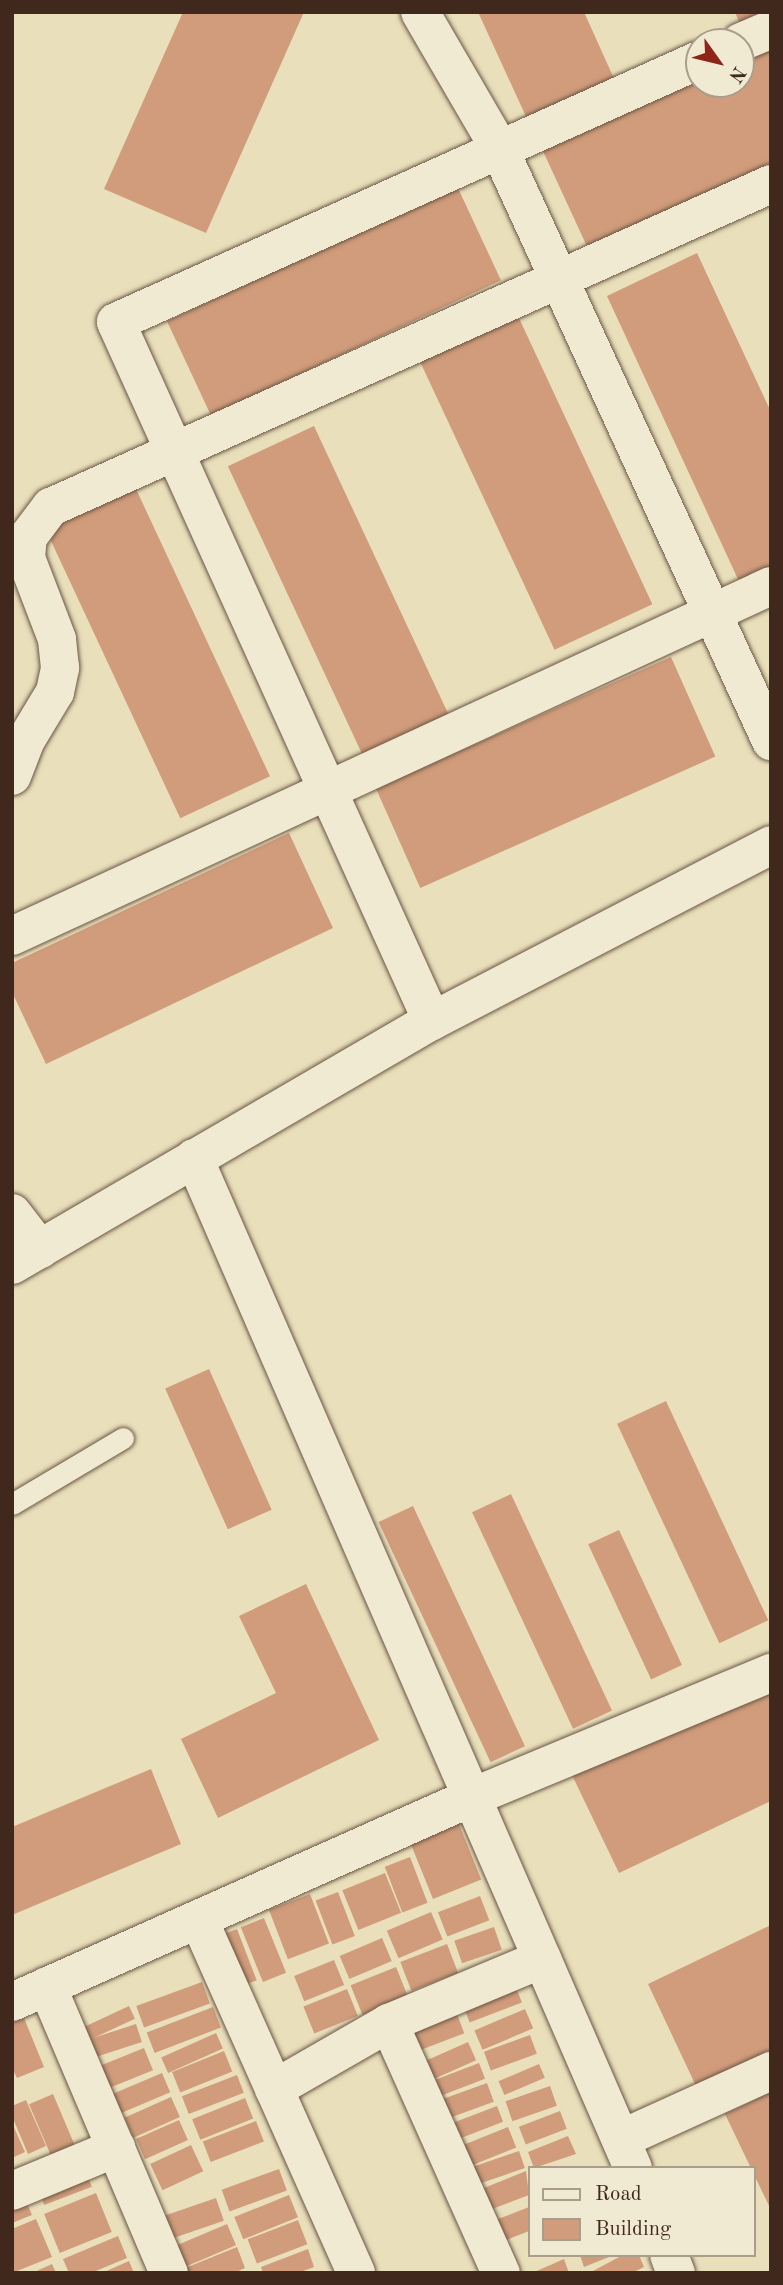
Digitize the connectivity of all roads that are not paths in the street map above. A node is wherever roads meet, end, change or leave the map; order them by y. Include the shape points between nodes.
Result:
1 (419, 12) edge
2 (685, 66) edge
3 (498, 146) junction
4 (771, 184) edge
5 (556, 283) junction
6 (175, 452) junction
7 (771, 586) edge
8 (711, 613) junction
9 (771, 741) edge
10 (12, 775) edge
11 (326, 787) junction
12 (771, 845) edge
13 (12, 936) edge
14 (432, 1021) junction
15 (194, 1158) junction
16 (12, 1213) edge
17 (26, 1257) edge
18 (123, 1438) dead end
19 (12, 1504) edge
20 (771, 1673) edge
21 (470, 1798) junction
22 (199, 1920) junction
23 (542, 1959) junction
24 (47, 1986) junction
25 (12, 2002) edge
26 (389, 2023) junction
27 (771, 2071) edge
28 (274, 2089) junction
29 (116, 2148) junction
30 (627, 2153) edge
31 (12, 2191) edge
32 (169, 2273) edge
33 (356, 2273) edge
34 (501, 2273) edge

1 - 3 street
2 - 3 street
3 - 5 street
3 - 6 street via 116,321
4 - 5 street
5 - 6 street
5 - 8 street
6 - 10 street via 51,507 28,537 26,558 57,639 60,668 55,692
6 - 11 street
7 - 8 street
8 - 9 street
8 - 11 street
11 - 13 street
11 - 14 street
12 - 14 street
14 - 15 street
15 - 17 street
15 - 21 street
16 - 17 street
18 - 19 lane
20 - 21 street
21 - 22 street
21 - 23 street
22 - 24 street
22 - 28 street
23 - 26 street
23 - 30 street
24 - 25 street
24 - 29 street
26 - 28 street
26 - 34 street
27 - 30 street
28 - 33 street
29 - 31 street
29 - 32 street

